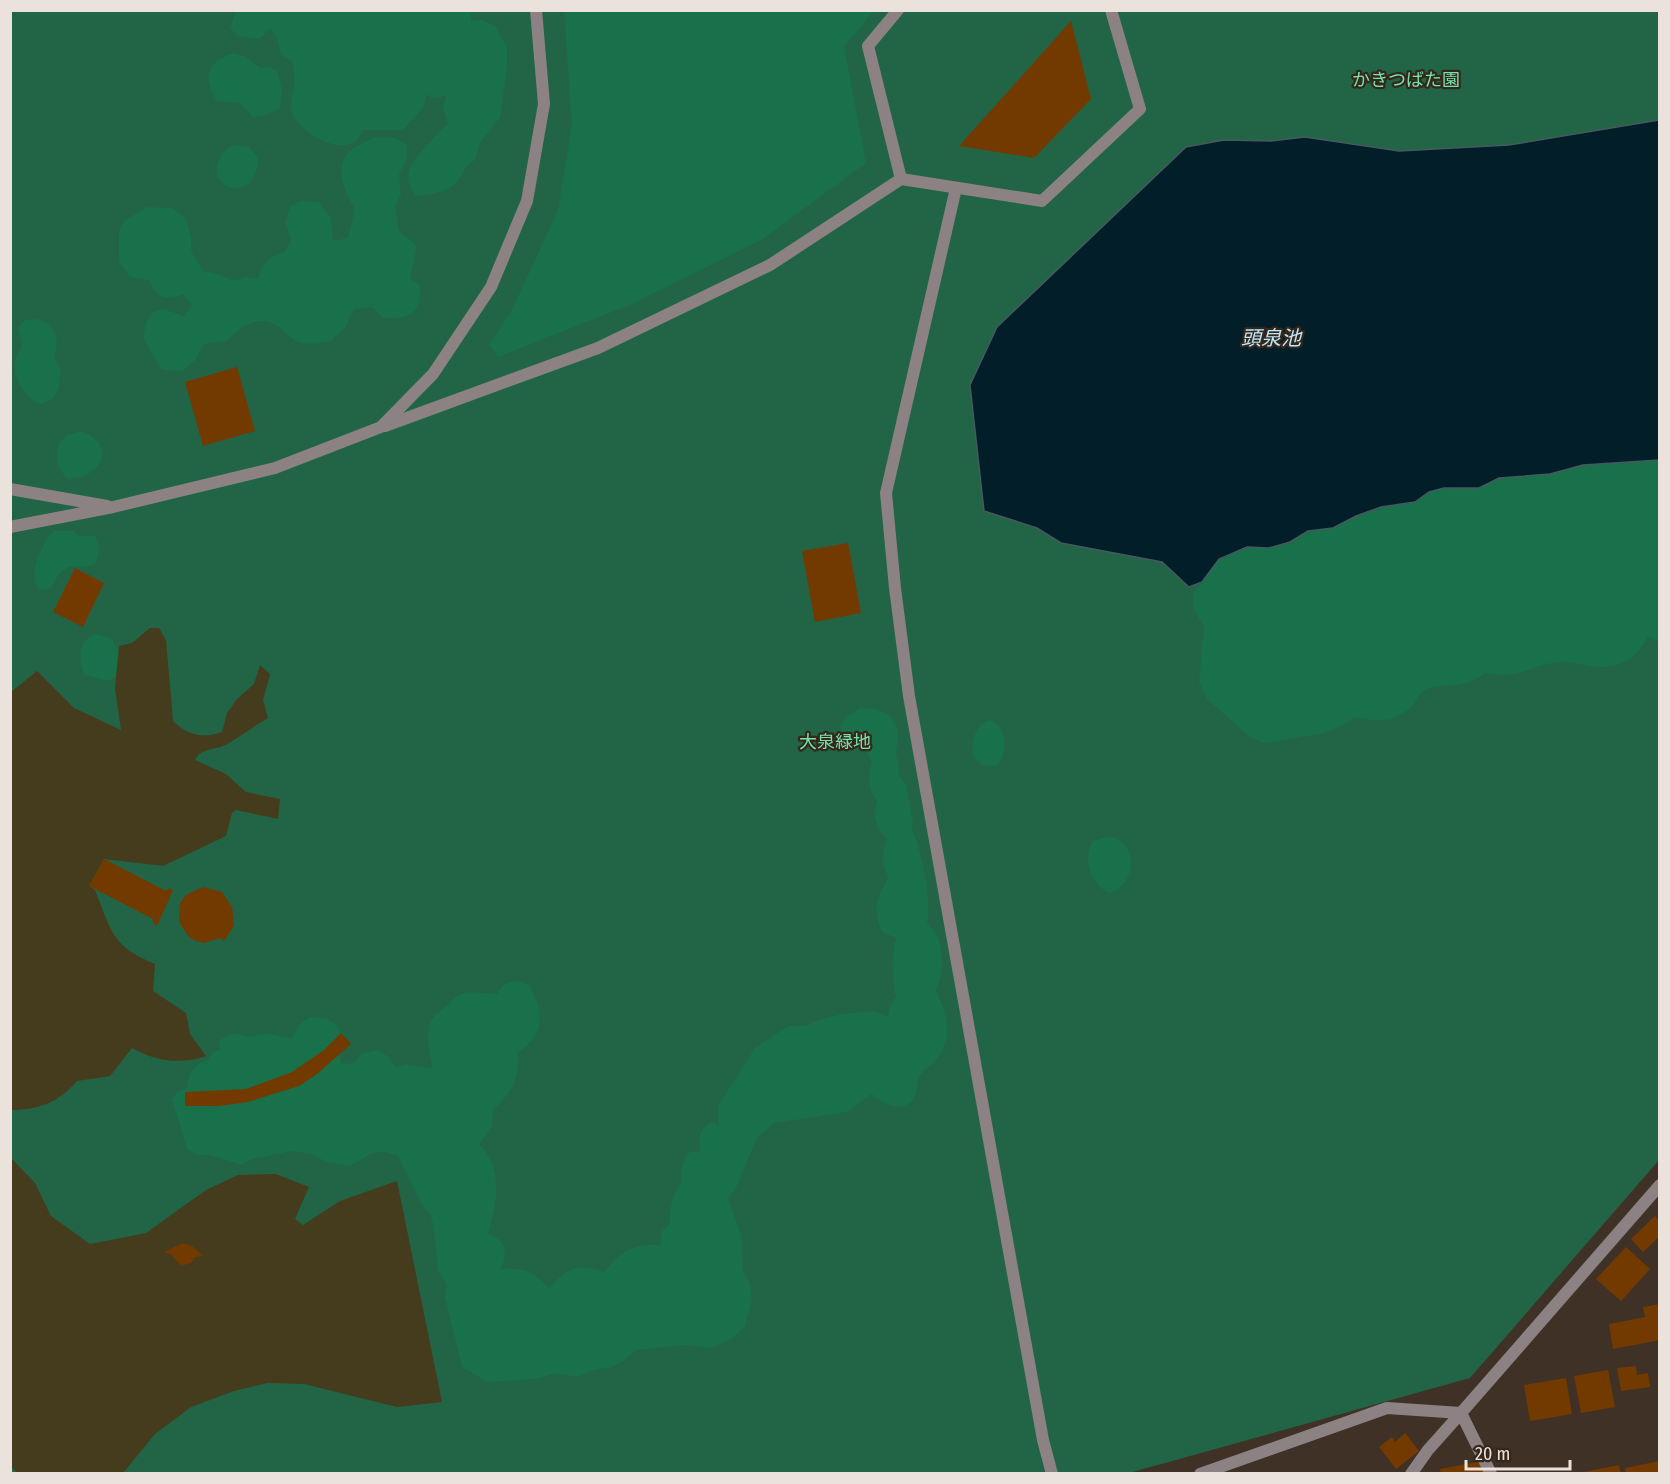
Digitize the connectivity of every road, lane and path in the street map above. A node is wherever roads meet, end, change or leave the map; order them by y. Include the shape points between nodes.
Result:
1 (536, 10) edge
2 (898, 10) edge
3 (1111, 10) edge
4 (901, 179) junction
5 (956, 188) junction
6 (381, 427) junction
7 (10, 489) edge
8 (113, 507) junction
9 (10, 527) edge
10 (1659, 1185) edge
11 (1461, 1413) junction
12 (1052, 1473) edge
13 (1200, 1473) edge
14 (1411, 1473) edge
15 (1491, 1473) edge

1 - 6 street via 544,104 527,201 491,287 433,374
2 - 4 street via 868,46
3 - 5 street via 1140,109 1042,201
4 - 5 street
4 - 6 street via 770,265 598,348
5 - 12 street via 886,493 910,705
6 - 8 street via 275,468
7 - 8 street
8 - 9 street
10 - 11 street
11 - 13 street via 1387,1408
11 - 14 street
11 - 15 street

